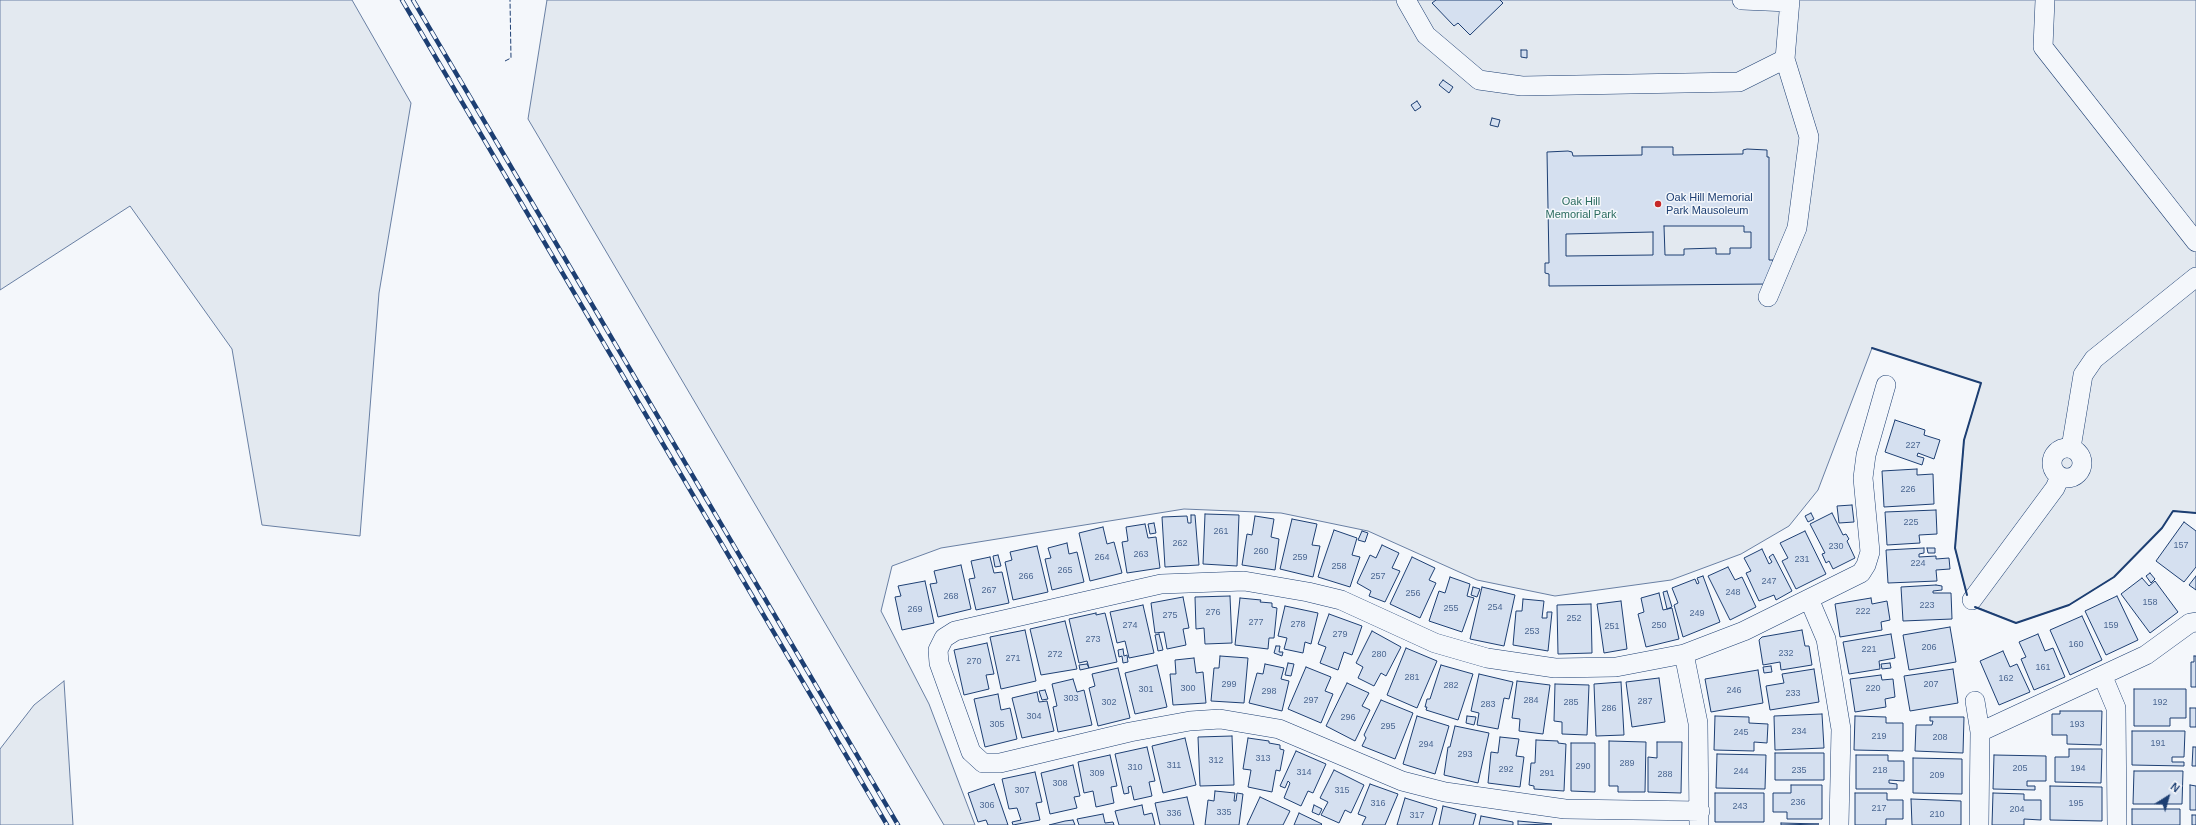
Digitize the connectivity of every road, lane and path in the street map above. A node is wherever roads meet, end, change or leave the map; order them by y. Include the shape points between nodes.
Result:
1 (1406, 0) edge
2 (1742, 0) edge
3 (2045, 0) edge
4 (1789, 1) edge
5 (1785, 59) junction
6 (2196, 242) edge
7 (2196, 277) edge
8 (1768, 297) dead end
9 (1886, 385) dead end
10 (1809, 599) junction
11 (1972, 600) dead end
12 (2196, 622) edge
13 (1684, 654) junction
14 (2103, 676) junction
15 (1975, 701) dead end
16 (1980, 732) junction
17 (1699, 818) edge
18 (1839, 825) edge
19 (1979, 825) edge
20 (2117, 825) edge

1 - 5 lane via 1426,35 1479,80 1522,86 1739,82
2 - 4 lane
3 - 6 lane via 2043,47
4 - 5 lane
5 - 8 lane via 1809,137 1797,228
7 - 11 lane via 2094,359 2083,375 2071,448 2062,448 2054,454 2051,462 2054,471 2060,477 2055,488
9 - 10 lane via 1866,455 1863,478 1870,552 1866,565 1861,573
10 - 13 lane via 1744,631
10 - 18 lane via 1826,639 1841,729
12 - 14 lane via 2190,623 2146,655
13 - 17 lane via 1698,723
13 - 17 lane via 1616,667 1555,668 1487,658 1435,643 1341,600 1244,580 1161,584 970,627 955,631 944,638 938,650 939,663 971,752 982,763 1000,763 1130,732 1190,721 1220,719 1279,729 1402,781 1445,792 1565,809
14 - 16 lane
14 - 20 lane via 2116,708
15 - 16 lane
16 - 19 lane

